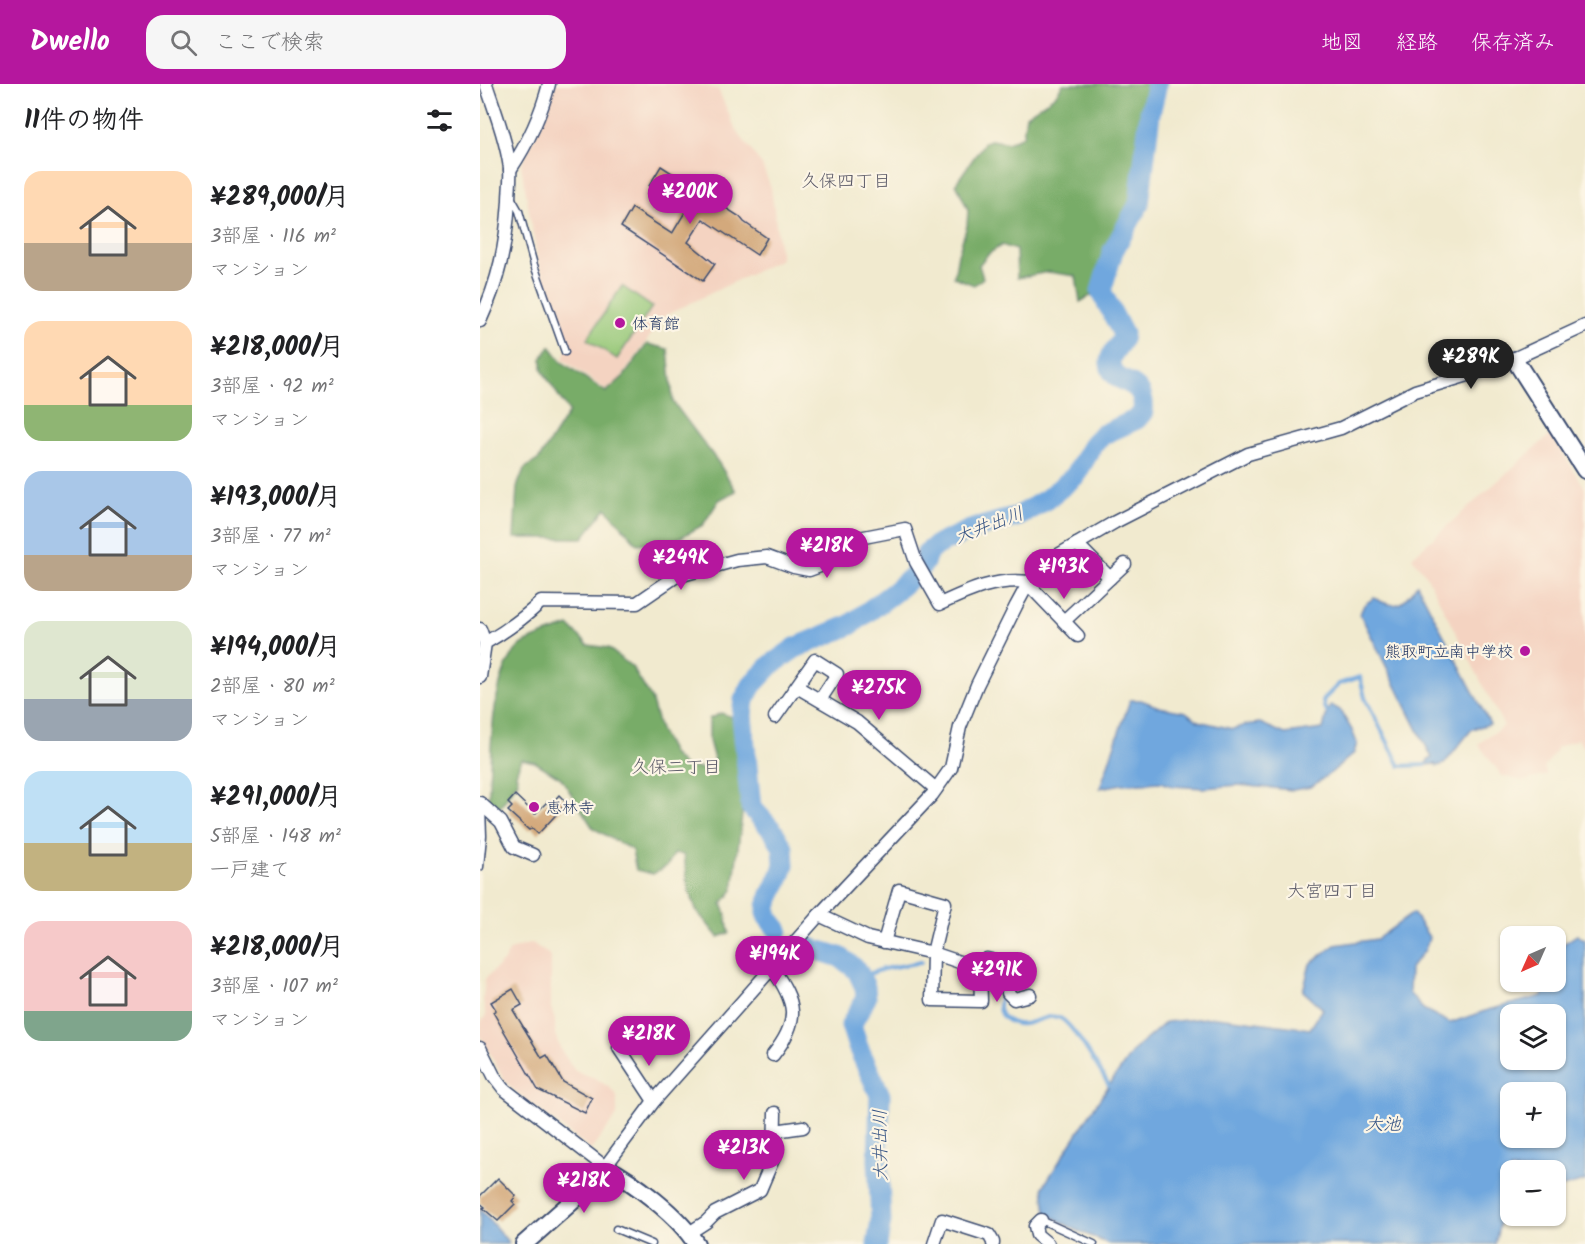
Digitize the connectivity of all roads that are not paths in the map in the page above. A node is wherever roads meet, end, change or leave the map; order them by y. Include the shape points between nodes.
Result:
1 (486, 84) edge
2 (549, 84) edge
3 (510, 170) junction
4 (509, 194) junction
5 (480, 321) edge
6 (1585, 326) edge
7 (565, 352) dead end
8 (1515, 360) junction
9 (1585, 471) edge
10 (1077, 544) junction
11 (1125, 564) dead end
12 (1110, 578) junction
13 (1028, 583) junction
14 (1064, 621) junction
15 (480, 629) edge
16 (1078, 636) dead end
17 (485, 643) junction
18 (480, 677) edge
19 (797, 687) junction
20 (820, 700) junction
21 (775, 717) dead end
22 (936, 789) junction
23 (481, 804) edge
24 (533, 855) dead end
25 (480, 867) edge
26 (819, 915) junction
27 (884, 942) junction
28 (933, 952) junction
29 (974, 967) junction
30 (772, 968) junction
31 (1030, 995) dead end
32 (480, 1048) edge
33 (619, 1048) dead end
34 (773, 1054) dead end
35 (654, 1101) junction
36 (775, 1113) dead end
37 (803, 1127) dead end
38 (775, 1131) junction
39 (605, 1167) junction
40 (1041, 1220) joint
41 (616, 1229) dead end
42 (693, 1238) edge
43 (533, 1240) edge
44 (994, 1243) edge
45 (652, 1244) edge
46 (934, 1244) edge
47 (1048, 1244) edge
48 (1094, 1244) edge

1 - 3 street
2 - 3 street via 537,122
3 - 4 street
4 - 5 street via 502,260
4 - 7 lane via 519,211
6 - 8 street
8 - 9 street
8 - 10 street via 1415,391 1341,428 1248,454
10 - 12 street
10 - 13 street via 1053,558
11 - 12 street
12 - 14 street
13 - 14 street
13 - 17 street via 997,582 940,604 916,562 906,529 864,537 809,570 767,557 737,560 675,577 637,603 541,602 507,631
13 - 22 street via 977,685 960,728 951,768
14 - 16 street
15 - 17 street
17 - 18 street
19 - 20 street
19 - 20 street via 815,660 837,674
19 - 21 street
20 - 22 street via 857,722
22 - 26 street
23 - 24 street via 501,822 514,847
23 - 25 lane
26 - 27 street
26 - 30 street
27 - 28 street
27 - 28 street via 898,890 945,903
28 - 29 street
28 - 29 street via 932,1000 981,1001 980,969
29 - 31 street via 987,959 994,961 1009,974 1008,993 1014,999
30 - 34 street via 788,991 793,1007 787,1038
30 - 35 street
32 - 39 street via 504,1089
33 - 35 street
35 - 39 street
36 - 38 street
37 - 38 street
38 - 42 street via 774,1157 760,1190 715,1213
39 - 42 street via 652,1199
39 - 43 street
40 - 47 street via 1035,1226 1037,1235
40 - 48 lane
41 - 45 lane
44 - 46 street via 989,1235 942,1220

